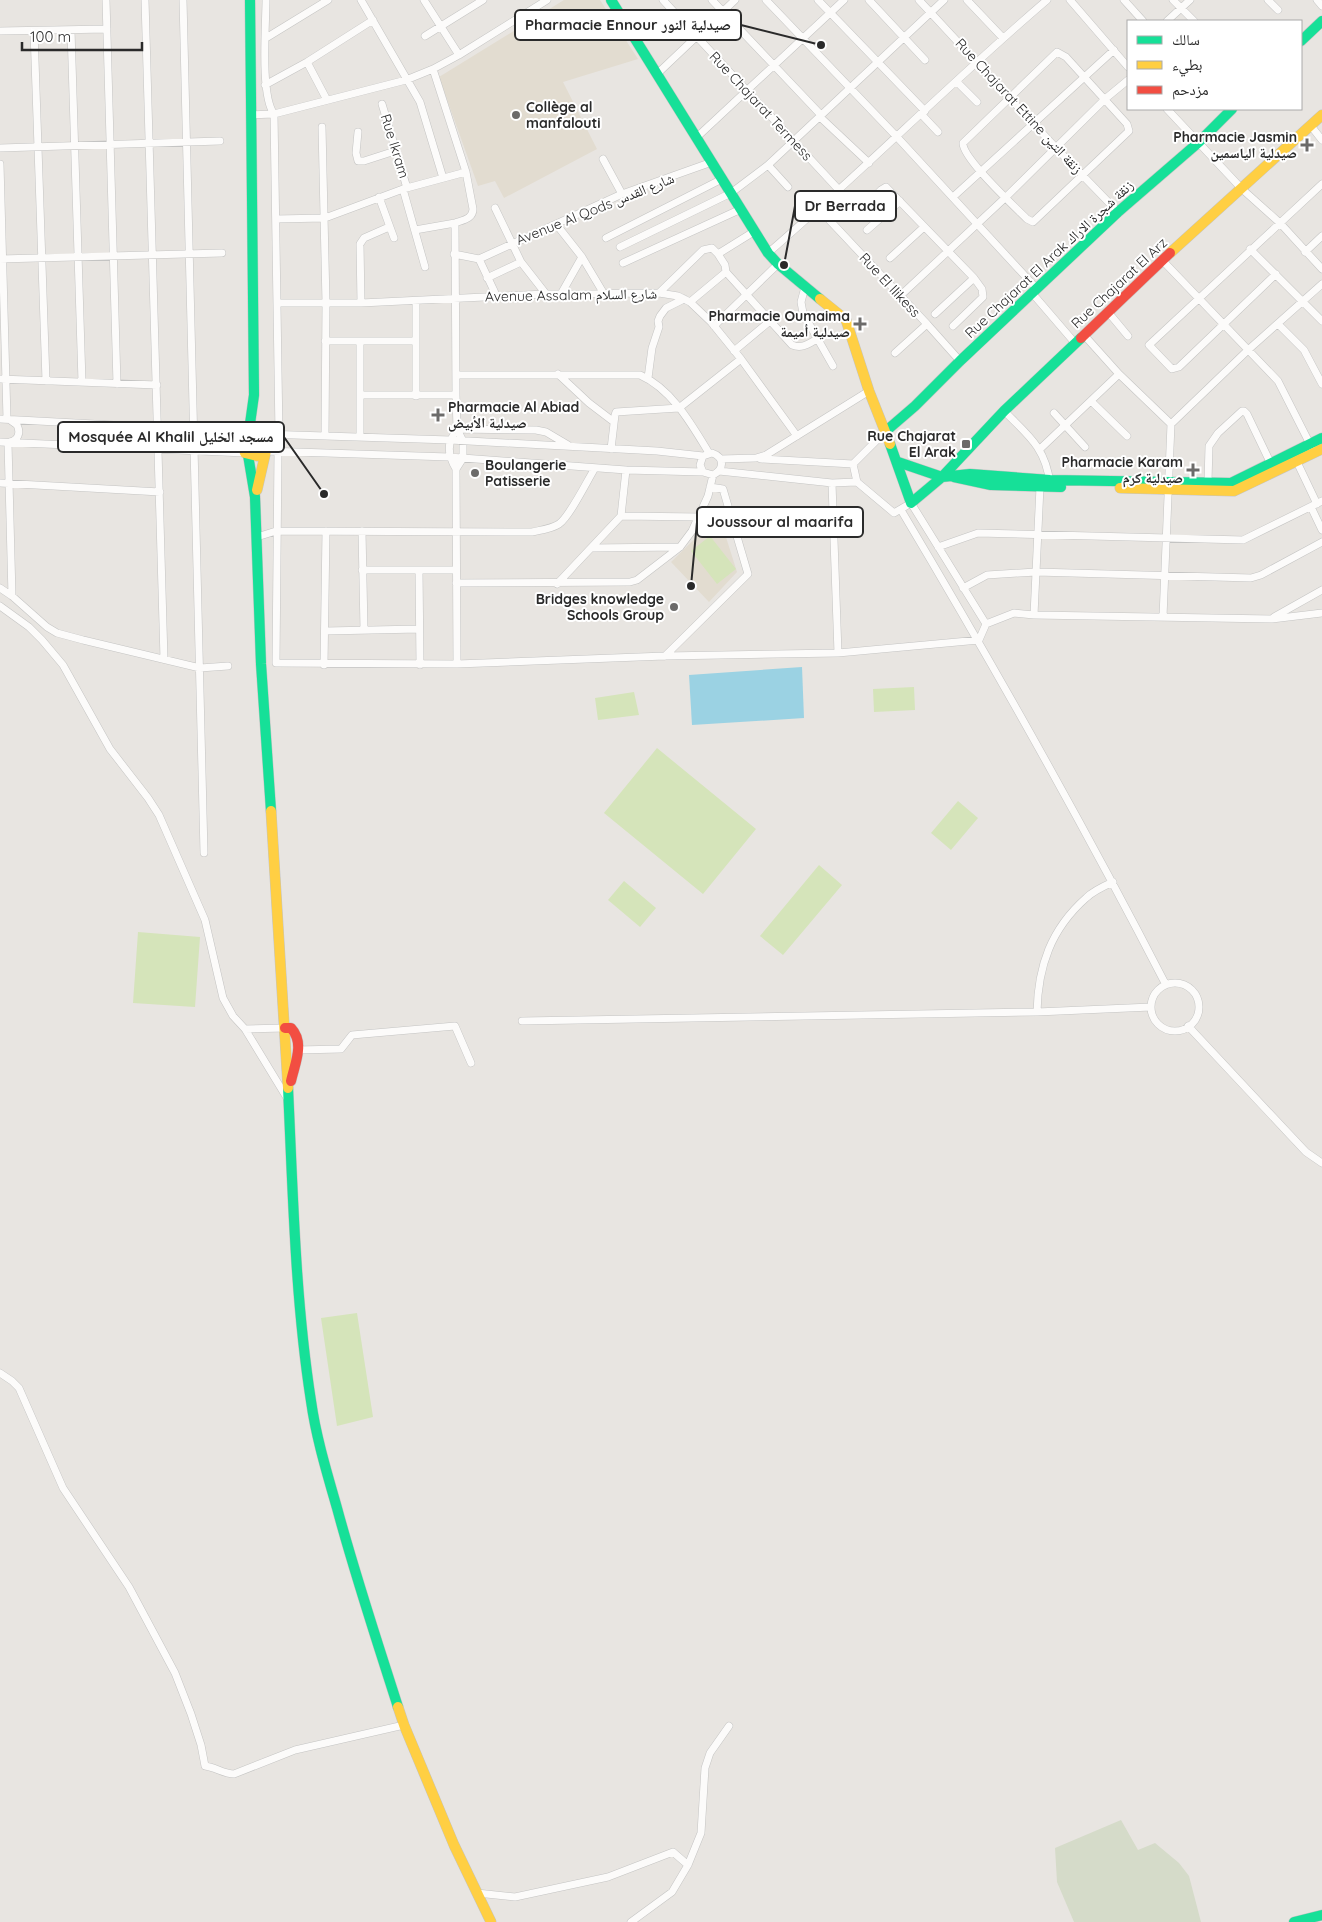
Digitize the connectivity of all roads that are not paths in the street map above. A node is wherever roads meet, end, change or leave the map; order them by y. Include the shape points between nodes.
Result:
1 (106, 0) edge
2 (145, 0) edge
3 (183, 0) edge
4 (250, 0) edge
5 (266, 0) edge
6 (328, 0) edge
7 (361, 0) edge
8 (424, 0) edge
9 (482, 0) edge
10 (547, 0) edge
11 (612, 0) edge
12 (663, 0) edge
13 (712, 0) edge
14 (735, 0) edge
15 (766, 0) edge
16 (818, 0) edge
17 (844, 0) edge
18 (868, 0) edge
19 (919, 0) edge
20 (944, 0) edge
21 (966, 0) edge
22 (1047, 0) edge
23 (1070, 0) edge
24 (1124, 0) edge
25 (1173, 0) edge
26 (1190, 0) edge
27 (1268, 0) edge
28 (1316, 0) edge
29 (471, 3) edge
30 (1322, 6) edge
31 (1181, 8) junction
32 (1278, 10) dead end
33 (723, 12) junction
34 (931, 12) junction
35 (830, 13) junction
36 (372, 20) junction
37 (1142, 20) edge
38 (1168, 20) edge
39 (1193, 20) edge
40 (1322, 21) edge
41 (440, 26) junction
42 (107, 29) junction
43 (71, 30) junction
44 (0, 31) edge
45 (34, 31) junction
46 (425, 36) dead end
47 (697, 37) junction
48 (266, 38) junction
49 (904, 38) junction
50 (1003, 38) junction
51 (803, 39) junction
52 (1302, 40) edge
53 (1114, 50) junction
54 (459, 56) junction
55 (1127, 56) edge
56 (925, 60) dead end
57 (1122, 60) junction
58 (878, 61) junction
59 (307, 62) junction
60 (977, 62) junction
61 (773, 66) junction
62 (1127, 66) edge
63 (433, 69) junction
64 (657, 74) junction
65 (1084, 77) junction
66 (406, 80) junction
67 (1127, 81) edge
68 (957, 82) junction
69 (266, 85) junction
70 (850, 88) junction
71 (747, 90) junction
72 (1010, 97) junction
73 (1105, 99) junction
74 (327, 100) junction
75 (977, 102) dead end
76 (382, 104) dead end
77 (1168, 110) edge
78 (1231, 110) edge
79 (923, 113) junction
80 (274, 114) junction
81 (251, 115) junction
82 (1322, 115) edge
83 (821, 116) junction
84 (1034, 123) junction
85 (1311, 126) junction
86 (322, 127) dead end
87 (358, 132) dead end
88 (938, 132) dead end
89 (697, 137) junction
90 (897, 137) junction
91 (220, 140) dead end
92 (1322, 140) edge
93 (187, 141) junction
94 (793, 141) junction
95 (150, 142) junction
96 (1199, 142) junction
97 (110, 144) junction
98 (74, 146) junction
99 (38, 147) junction
100 (0, 148) edge
101 (1056, 148) junction
102 (395, 151) junction
103 (603, 159) dead end
104 (712, 162) junction
105 (869, 163) junction
106 (0, 164) edge
107 (768, 165) junction
108 (466, 172) junction
109 (981, 172) junction
110 (1084, 176) junction
111 (443, 178) junction
112 (722, 179) junction
113 (1322, 184) edge
114 (788, 187) dead end
115 (405, 188) junction
116 (839, 190) junction
117 (1242, 190) junction
118 (731, 193) junction
119 (622, 194) junction
120 (379, 197) junction
121 (953, 197) junction
122 (1006, 198) junction
123 (900, 200) junction
124 (495, 208) dead end
125 (741, 209) junction
126 (819, 209) junction
127 (1118, 212) junction
128 (856, 215) dead end
129 (325, 218) junction
130 (276, 219) junction
131 (455, 223) junction
132 (1280, 223) junction
133 (556, 224) junction
134 (977, 224) junction
135 (389, 227) junction
136 (924, 227) junction
137 (415, 230) junction
138 (867, 230) dead end
139 (755, 231) junction
140 (1322, 236) edge
141 (394, 238) dead end
142 (606, 238) dead end
143 (510, 243) junction
144 (620, 247) dead end
145 (1250, 249) junction
146 (947, 251) junction
147 (1305, 252) junction
148 (189, 253) junction
149 (222, 253) dead end
150 (768, 253) junction
151 (454, 254) junction
152 (718, 254) junction
153 (154, 255) junction
154 (114, 256) junction
155 (78, 257) junction
156 (582, 257) junction
157 (42, 258) junction
158 (890, 258) dead end
159 (1, 259) edge
160 (479, 259) junction
161 (1162, 260) junction
162 (521, 262) junction
163 (623, 263) dead end
164 (778, 264) junction
165 (425, 267) dead end
166 (1322, 269) edge
167 (726, 272) junction
168 (1276, 274) junction
169 (487, 278) junction
170 (974, 278) junction
171 (1322, 284) edge
172 (805, 287) junction
173 (1034, 291) junction
174 (659, 293) junction
175 (546, 294) junction
176 (561, 294) junction
177 (604, 294) junction
178 (496, 295) junction
179 (746, 295) junction
180 (900, 296) junction
181 (455, 298) junction
182 (1198, 298) junction
183 (416, 300) junction
184 (687, 301) junction
185 (278, 302) junction
186 (361, 302) junction
187 (1303, 302) junction
188 (326, 303) junction
189 (1108, 312) junction
190 (936, 314) dead end
191 (770, 321) junction
192 (1322, 321) edge
193 (927, 324) junction
194 (1222, 324) junction
195 (1278, 324) junction
196 (714, 326) junction
197 (953, 326) dead end
198 (1084, 335) junction
199 (1128, 336) dead end
200 (817, 339) junction
201 (325, 340) junction
202 (360, 341) junction
203 (416, 341) junction
204 (1075, 343) junction
205 (1248, 350) junction
206 (734, 351) junction
207 (895, 353) dead end
208 (741, 359) junction
209 (960, 361) junction
210 (832, 366) dead end
211 (558, 374) junction
212 (1119, 374) junction
213 (456, 375) junction
214 (648, 378) junction
215 (3, 379) edge
216 (46, 381) junction
217 (82, 382) junction
218 (117, 384) junction
219 (1322, 384) edge
220 (157, 385) junction
221 (869, 390) junction
222 (254, 394) junction
223 (361, 396) junction
224 (416, 396) junction
225 (456, 396) junction
226 (1092, 402) junction
227 (679, 408) junction
228 (1004, 411) junction
229 (1054, 413) dead end
230 (2, 420) edge
231 (614, 422) junction
232 (1171, 424) junction
233 (1064, 425) junction
234 (158, 427) junction
235 (195, 429) junction
236 (457, 429) junction
237 (886, 431) junction
238 (248, 432) junction
239 (262, 433) junction
240 (279, 434) junction
241 (325, 436) junction
242 (798, 436) junction
243 (1127, 436) dead end
244 (360, 437) junction
245 (1322, 438) edge
246 (450, 440) junction
247 (463, 440) junction
248 (3, 442) edge
249 (571, 447) junction
250 (1085, 447) dead end
251 (611, 449) junction
252 (1040, 449) junction
253 (1315, 449) edge
254 (158, 450) junction
255 (194, 451) junction
256 (264, 452) junction
257 (278, 452) junction
258 (247, 454) junction
259 (706, 454) junction
260 (449, 457) junction
261 (463, 458) junction
262 (756, 458) junction
263 (721, 459) junction
264 (746, 459) junction
265 (898, 462) junction
266 (1297, 462) junction
267 (853, 464) junction
268 (1271, 464) junction
269 (595, 468) junction
270 (456, 469) junction
271 (626, 470) junction
272 (718, 471) junction
273 (703, 472) junction
274 (946, 476) junction
275 (857, 482) junction
276 (1208, 482) junction
277 (0, 483) edge
278 (832, 483) junction
279 (9, 484) junction
280 (1047, 484) junction
281 (1168, 485) junction
282 (710, 486) junction
283 (160, 492) junction
284 (255, 497) junction
285 (911, 502) junction
286 (1317, 504) edge
287 (901, 510) junction
288 (621, 516) junction
289 (700, 517) junction
290 (1322, 530) edge
291 (276, 531) junction
292 (326, 531) junction
293 (362, 531) junction
294 (456, 533) junction
295 (1037, 533) junction
296 (257, 537) junction
297 (1166, 538) junction
298 (1322, 542) edge
299 (938, 547) junction
300 (591, 548) junction
301 (680, 548) junction
302 (362, 570) junction
303 (419, 570) junction
304 (456, 570) junction
305 (1036, 572) junction
306 (1165, 575) junction
307 (456, 583) junction
308 (557, 584) junction
309 (0, 588) edge
310 (963, 588) junction
311 (1322, 590) edge
312 (12, 596) junction
313 (0, 606) edge
314 (1322, 613) edge
315 (1034, 615) junction
316 (1163, 617) junction
317 (1272, 619) junction
318 (986, 624) junction
319 (419, 629) junction
320 (364, 630) junction
321 (326, 631) junction
322 (979, 640) junction
323 (838, 653) junction
324 (665, 656) junction
325 (164, 659) junction
326 (276, 663) junction
327 (261, 664) junction
328 (457, 664) junction
329 (324, 665) junction
330 (420, 665) junction
331 (228, 666) dead end
332 (200, 668) junction
333 (204, 853) dead end
334 (1113, 882) junction
335 (1166, 985) junction
336 (1151, 1007) junction
337 (1037, 1012) junction
338 (522, 1021) dead end
339 (1188, 1026) junction
340 (285, 1028) junction
341 (245, 1029) junction
342 (298, 1050) junction
343 (471, 1063) dead end
344 (288, 1100) junction
345 (1322, 1163) edge
346 (0, 1373) edge
347 (404, 1725) junction
348 (729, 1726) dead end
349 (688, 1865) junction
350 (477, 1893) junction
351 (1322, 1915) edge
352 (491, 1922) edge
353 (631, 1922) edge
354 (1294, 1922) edge

1 - 42 street
2 - 95 street
3 - 93 street
4 - 81 street
5 - 48 street
6 - 48 street
7 - 36 street
8 - 41 street
9 - 29 street
10 - 54 street
11 - 64 street
12 - 47 street, Rue Chajarat Termess
13 - 33 street
14 - 33 street
15 - 51 street
16 - 35 street
17 - 35 street
18 - 49 street
19 - 34 street, Rue Chajarat Ettine زنقة التين
20 - 34 street
21 - 50 street
22 - 50 street
23 - 53 street
24 - 37 street
25 - 31 street
26 - 31 street
27 - 32 street
28 - 30 street
29 - 41 street
31 - 38 street
31 - 39 street
33 - 47 street
33 - 61 street
34 - 49 street
34 - 60 street, Rue Chajarat Ettine زنقة التين
35 - 51 street
35 - 58 street
36 - 59 street
36 - 66 street
40 - 52 street
41 - 46 street
41 - 54 street
42 - 43 street
42 - 97 street
43 - 45 street
43 - 98 street
44 - 45 street
45 - 99 street
47 - 64 street
47 - 71 street, Rue Chajarat Termess
48 - 69 street
49 - 56 street
49 - 58 street
50 - 60 street
51 - 61 street
51 - 70 street
53 - 57 street
53 - 65 street
54 - 63 street
55 - 57 street
57 - 62 street
58 - 70 street
58 - 79 street
59 - 69 street
59 - 74 street
60 - 68 street
60 - 72 street, Rue Chajarat Ettine زنقة التين
61 - 71 street
61 - 83 street
63 - 66 street
63 - 108 street
64 - 89 street
65 - 72 street via 1057,52
65 - 73 street
65 - 84 street
66 - 74 street
66 - 111 street via 420,102
67 - 73 street
68 - 75 street
68 - 79 street
69 - 80 street via 268,104
70 - 83 street
70 - 90 street
71 - 89 street
71 - 94 street, Rue Chajarat Termess
72 - 84 street, Rue Chajarat Ettine زنقة التين
72 - 109 street via 963,143 964,150
73 - 101 street
73 - 110 street via 1127,124 1129,131
74 - 80 street
76 - 102 street, Rue Ikram
77 - 96 street
78 - 96 street, Rue Chajarat El Arak زنقة شجرة الاراك
79 - 88 street
79 - 90 street
80 - 81 street
80 - 130 street
81 - 222 street
82 - 85 street, Rue Chajarat El Arz
83 - 94 street
83 - 105 street
84 - 101 street, Rue Chajarat Ettine زنقة التين
84 - 109 street
85 - 92 street
85 - 117 street, Rue Chajarat El Arz
86 - 129 street
87 - 102 street via 358,160
89 - 104 street
90 - 105 street
90 - 121 street
91 - 93 street
93 - 95 street
93 - 148 street
94 - 107 street
94 - 116 street, Rue Chajarat Termess
95 - 97 street
95 - 153 street
96 - 117 street
96 - 127 street, Rue Chajarat El Arak زنقة شجرة الاراك
97 - 98 street
97 - 154 street
98 - 99 street
98 - 155 street
99 - 100 street
99 - 157 street
101 - 110 street, Rue Chajarat Ettine زنقة التين
101 - 122 street
102 - 115 street, Rue Ikram
103 - 119 street
104 - 112 street
104 - 119 street, Avenue Al Qods شارع القدس
105 - 116 street
106 - 159 street
107 - 114 street
107 - 118 street
108 - 111 street
108 - 131 street via 473,213
109 - 121 street
109 - 122 street
110 - 122 street via 1033,222
110 - 127 street, Rue Chajarat Ettine زنقة التين
111 - 115 street
112 - 118 street
112 - 142 street
113 - 132 street
115 - 120 street
115 - 137 street, Rue Ikram
116 - 126 street
117 - 132 street
117 - 161 street, Rue Chajarat El Arz
118 - 125 street
118 - 144 street
119 - 133 street, Avenue Al Qods شارع القدس
120 - 129 street
120 - 135 street
121 - 134 street
122 - 134 street
123 - 128 street via 886,187
123 - 136 street
123 - 138 street
124 - 143 street
125 - 139 street
125 - 163 street
126 - 150 street
126 - 180 street, Rue El Ilikess
127 - 173 street, Rue Chajarat El Arak زنقة شجرة الاراك
129 - 130 street
129 - 188 street
130 - 185 street
131 - 137 street
131 - 151 street
132 - 145 street
132 - 147 street
133 - 143 street, Avenue Al Qods شارع القدس
133 - 156 street
134 - 146 street
134 - 173 street
135 - 141 street
135 - 186 street via 364,238 360,244
136 - 146 street
136 - 158 street
137 - 165 street, Rue Ikram
139 - 150 street
139 - 152 street
140 - 147 street
143 - 160 street, Avenue Al Qods شارع القدس
143 - 162 street
145 - 168 street
145 - 182 street
146 - 170 street
146 - 180 street
147 - 166 street
148 - 149 street
148 - 153 street
148 - 235 street
150 - 164 street
151 - 160 street
151 - 181 street
152 - 167 street
152 - 174 street via 712,248 703,250
153 - 154 street
153 - 220 street
154 - 155 street
154 - 218 street
155 - 157 street
155 - 217 street
156 - 176 street
156 - 177 street
157 - 159 street
157 - 216 street
159 - 215 street
160 - 169 street
161 - 182 street
161 - 189 street, Rue Chajarat El Arz
162 - 169 street
162 - 175 street
164 - 172 street
164 - 179 street
167 - 179 street
167 - 184 street
168 - 187 street
168 - 194 street
169 - 178 street
170 - 190 street
170 - 197 street via 982,288 983,296
171 - 187 street
172 - 200 street via 801,307
172 - 221 street via 846,320
173 - 204 street
173 - 209 street, Rue Chajarat El Arak زنقة شجرة الاراك
174 - 177 street, Avenue Assalam شارع السلام
174 - 184 street, Avenue Assalam شارع السلام
175 - 176 street, Avenue Assalam شارع السلام
175 - 178 street, Avenue Assalam شارع السلام
176 - 177 street, Avenue Assalam شارع السلام
178 - 181 street, Avenue Assalam شارع السلام
179 - 191 street
179 - 196 street
180 - 193 street, Rue El Ilikess
181 - 183 street, Avenue Assalam شارع السلام
181 - 213 street
182 - 194 street
182 - 194 street via 1149,345 1175,369
183 - 186 street, Avenue Assalam شارع السلام
183 - 203 street
184 - 196 street
184 - 214 street via 666,308 660,316
185 - 188 street, Avenue Assalam شارع السلام
185 - 240 street
186 - 188 street, Avenue Assalam شارع السلام
187 - 192 street
187 - 195 street
188 - 201 street
189 - 198 street, Rue Chajarat El Arz
189 - 199 street
191 - 200 street via 798,347
191 - 206 street
193 - 207 street
193 - 209 street, Rue El Ilikess
194 - 205 street
195 - 205 street
195 - 219 street via 1304,350
196 - 206 street
198 - 204 street, Rue Chajarat El Arz
198 - 212 street
200 - 210 street
201 - 202 street
201 - 241 street
202 - 203 street
202 - 223 street
203 - 224 street
204 - 228 street, Rue Chajarat El Arz
205 - 232 street
205 - 253 street via 1278,381
206 - 208 street
208 - 227 street
208 - 242 street
209 - 237 street, Rue Chajarat El Arak زنقة شجرة الاراك
211 - 213 street
211 - 214 street via 635,373
211 - 231 street
212 - 226 street
212 - 232 street
213 - 225 street
214 - 227 street
215 - 216 street
215 - 230 street
216 - 217 street
217 - 218 street
218 - 220 street
220 - 234 street
221 - 237 street
221 - 242 street
222 - 238 street
222 - 239 street
223 - 224 street
223 - 244 street
224 - 225 street
225 - 236 street
226 - 233 street
226 - 243 street
227 - 231 street via 619,411 615,413
227 - 259 street
228 - 252 street
228 - 274 street, Rue Chajarat El Arz
229 - 233 street
230 - 234 street
230 - 248 street via 15,422 19,433 15,440
231 - 251 street
232 - 281 street
233 - 250 street
233 - 252 street
234 - 235 street
234 - 254 street
235 - 238 street
235 - 255 street
236 - 246 street
236 - 247 street
236 - 249 street via 536,430 546,432
237 - 265 street
237 - 267 street
238 - 239 street via 258,430
238 - 258 street via 241,440
239 - 240 street
239 - 256 street via 268,442
240 - 241 street
241 - 244 street
242 - 262 street
244 - 246 street
245 - 253 street
246 - 247 street
246 - 260 street
247 - 249 street
247 - 261 street
248 - 254 street
248 - 279 street
249 - 251 street
251 - 259 street
252 - 280 street via 1045,458
253 - 266 street
253 - 268 street
254 - 255 street
254 - 283 street
255 - 258 street
255 - 332 street
256 - 257 street
256 - 258 street via 256,456
256 - 284 street
257 - 260 street
257 - 291 street
258 - 284 street
259 - 263 street via 715,454
259 - 273 street via 700,465
260 - 261 street
260 - 270 street
261 - 269 street
261 - 270 street
262 - 264 street
262 - 267 street
263 - 264 street
263 - 272 street
264 - 272 street
265 - 274 street
265 - 285 street
266 - 281 street via 1234,491
266 - 286 street
267 - 275 street
268 - 276 street via 1238,481
268 - 276 street via 1247,414 1242,411 1209,446
269 - 271 street
269 - 294 street via 566,518 558,525 532,532
270 - 294 street
271 - 273 street
271 - 288 street
272 - 273 street
272 - 278 street
272 - 282 street
274 - 280 street via 962,481
274 - 285 street, Rue Chajarat El Arz
275 - 278 street
275 - 287 street via 894,513
276 - 281 street
277 - 279 street
278 - 323 street
279 - 283 street
279 - 312 street
280 - 281 street
280 - 295 street
281 - 297 street
282 - 289 street
282 - 324 street via 723,490 748,574
283 - 325 street
284 - 296 street
285 - 287 street
285 - 299 street
286 - 290 street
286 - 297 street via 1244,540
287 - 322 street
288 - 289 street
288 - 300 street
289 - 301 street
291 - 292 street
291 - 296 street
291 - 326 street
292 - 293 street
292 - 321 street
293 - 294 street
293 - 302 street
294 - 304 street
295 - 297 street
295 - 299 street via 978,533
295 - 305 street
296 - 327 street
297 - 306 street
298 - 306 street via 1251,578
299 - 310 street
300 - 301 street
300 - 308 street
301 - 308 street via 645,575 630,582
302 - 303 street
302 - 320 street
303 - 304 street
303 - 319 street
304 - 307 street
305 - 306 street
305 - 310 street via 987,575
305 - 315 street
306 - 316 street
307 - 308 street
307 - 328 street
309 - 312 street
310 - 318 street
311 - 317 street
312 - 325 street via 57,632
313 - 341 street via 28,627 63,665 110,749 159,815 205,920 224,998 233,1016
314 - 317 street
315 - 316 street
315 - 318 street via 1014,613
316 - 317 street
318 - 322 street
319 - 320 street
319 - 330 street
320 - 321 street
321 - 329 street
322 - 323 street
322 - 334 street
323 - 324 street
324 - 328 street
325 - 332 street
326 - 327 street
326 - 329 street
327 - 340 street
328 - 330 street
329 - 330 street
331 - 332 street
332 - 333 street
334 - 335 street
334 - 337 street via 1087,896 1052,940 1038,987
335 - 336 street via 1156,992
335 - 339 street via 1178,983 1186,986 1197,998 1198,1013
336 - 337 street
336 - 339 street via 1161,1026 1175,1030
337 - 338 street
339 - 345 street via 1306,1152
340 - 341 street
340 - 342 street via 295,1031
340 - 344 street
341 - 344 street
342 - 343 street via 341,1049 352,1035 455,1026
342 - 344 street
344 - 347 street via 301,1322 311,1403 347,1545
346 - 347 street via 18,1388 63,1488 129,1587 170,1665 184,1693 205,1766 234,1774 296,1750
347 - 350 street
348 - 349 street via 710,1753 705,1768 702,1832
349 - 350 street via 673,1852 608,1877 515,1897
349 - 353 street via 672,1892
350 - 352 street
351 - 354 street

